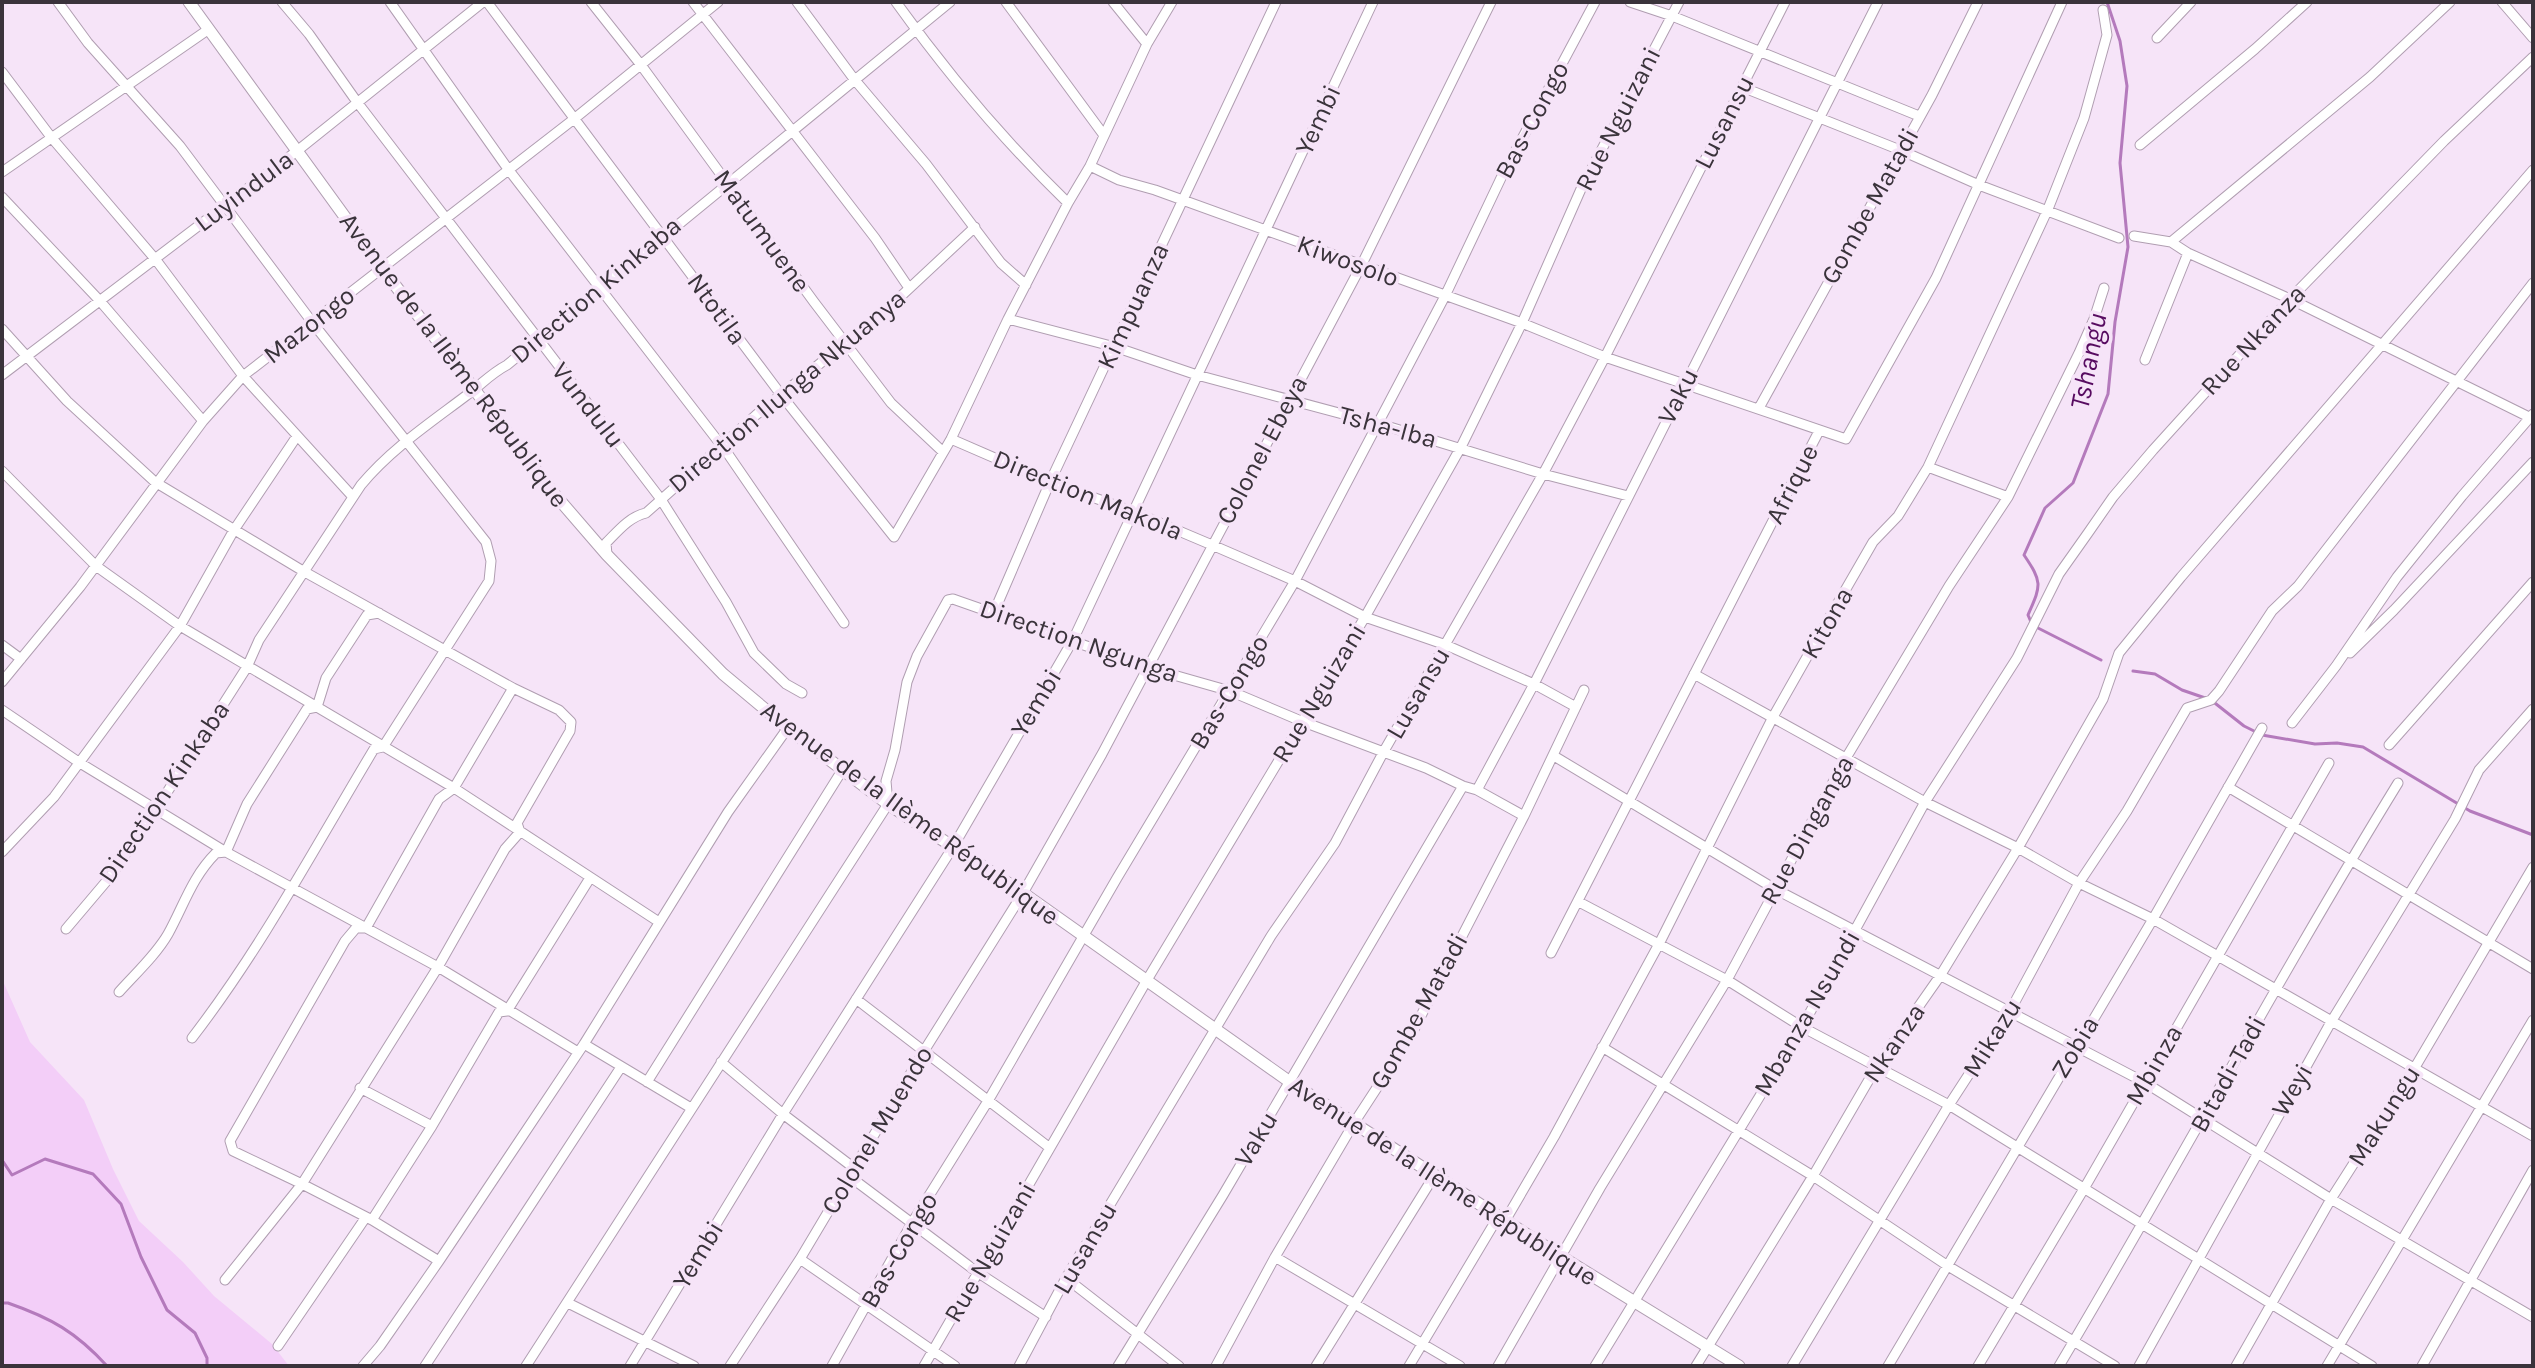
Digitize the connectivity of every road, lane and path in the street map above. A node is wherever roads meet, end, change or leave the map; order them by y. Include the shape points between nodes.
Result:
1 (58, 2) edge
2 (189, 2) edge
3 (282, 2) edge
4 (390, 2) edge
5 (485, 2) edge
6 (591, 2) edge
7 (693, 2) edge
8 (718, 2) edge
9 (797, 2) edge
10 (896, 2) edge
11 (950, 2) edge
12 (1006, 2) edge
13 (1113, 2) edge
14 (1172, 2) edge
15 (1276, 2) edge
16 (1373, 2) edge
17 (1491, 2) edge
18 (1595, 2) edge
19 (1630, 2) edge
20 (1679, 2) edge
21 (1785, 2) edge
22 (1878, 2) edge
23 (1978, 2) edge
24 (2062, 2) edge
25 (2191, 2) edge
26 (2307, 2) edge
27 (2450, 2) edge
28 (2502, 2) edge
29 (2103, 10) dead end
30 (702, 15) junction
31 (1672, 16) junction
32 (209, 29) junction
33 (915, 29) junction
34 (2157, 38) dead end
35 (2533, 38) edge
36 (1147, 44) junction
37 (423, 51) junction
38 (1759, 52) junction
39 (2533, 57) edge
40 (641, 65) junction
41 (2, 72) edge
42 (854, 79) junction
43 (1836, 84) junction
44 (1742, 87) junction
45 (127, 88) junction
46 (357, 102) junction
47 (1919, 116) junction
48 (574, 119) junction
49 (1818, 119) junction
50 (791, 131) junction
51 (1103, 134) junction
52 (51, 137) junction
53 (2140, 145) dead end
54 (1900, 150) junction
55 (297, 151) junction
56 (1090, 166) junction
57 (508, 169) junction
58 (2533, 170) edge
59 (2, 172) edge
60 (728, 182) junction
61 (1979, 185) junction
62 (2, 197) edge
63 (1183, 201) junction
64 (1068, 203) junction
65 (224, 205) junction
66 (2048, 209) junction
67 (446, 218) junction
68 (975, 227) junction
69 (1265, 231) junction
70 (663, 235) junction
71 (2134, 236) dead end
72 (2119, 238) dead end
73 (2171, 242) junction
74 (2188, 253) junction
75 (156, 260) junction
76 (1361, 266) junction
77 (382, 268) junction
78 (2533, 283) edge
79 (1026, 285) junction
80 (600, 288) junction
81 (909, 288) junction
82 (2104, 288) dead end
83 (1445, 296) junction
84 (2290, 299) junction
85 (100, 301) junction
86 (1008, 319) junction
87 (312, 322) junction
88 (1522, 323) junction
89 (2, 329) edge
90 (538, 339) junction
91 (845, 343) junction
92 (2383, 345) junction
93 (1115, 347) junction
94 (26, 356) junction
95 (1605, 357) junction
96 (2145, 360) dead end
97 (2, 375) edge
98 (1197, 375) junction
99 (243, 376) junction
100 (2457, 381) junction
101 (1685, 382) junction
102 (474, 391) junction
103 (782, 396) junction
104 (1288, 400) junction
105 (1759, 408) junction
106 (2532, 417) edge
107 (203, 421) junction
108 (1380, 424) junction
109 (1819, 431) junction
110 (297, 436) junction
111 (951, 439) junction
112 (406, 441) junction
113 (721, 445) junction
114 (1461, 447) junction
115 (942, 451) junction
116 (2533, 462) edge
117 (1928, 467) junction
118 (2, 471) edge
119 (1543, 474) junction
120 (155, 482) junction
121 (1050, 482) junction
122 (1628, 496) junction
123 (353, 497) junction
124 (2008, 497) junction
125 (660, 498) junction
126 (1134, 512) junction
127 (234, 530) junction
128 (1212, 545) junction
129 (607, 555) junction
130 (96, 566) junction
131 (303, 571) junction
132 (1295, 581) junction
133 (2533, 582) edge
134 (994, 612) junction
135 (379, 613) junction
136 (1365, 617) junction
137 (844, 623) dead end
138 (180, 626) junction
139 (1073, 640) junction
140 (2, 645) edge
141 (1446, 645) junction
142 (444, 650) junction
143 (2017, 658) joint
144 (21, 659) junction
145 (2336, 666) junction
146 (247, 667) junction
147 (1149, 668) junction
148 (1694, 674) junction
149 (2, 682) edge
150 (1534, 684) junction
151 (513, 688) junction
152 (1584, 690) dead end
153 (1230, 691) junction
154 (802, 693) dead end
155 (317, 707) junction
156 (1576, 707) junction
157 (2533, 709) edge
158 (2, 710) edge
159 (1773, 717) junction
160 (1301, 721) junction
161 (2292, 723) dead end
162 (785, 725) junction
163 (2262, 728) dead end
164 (2389, 745) dead end
165 (383, 747) junction
166 (1384, 751) junction
167 (1554, 756) junction
168 (1846, 758) junction
169 (80, 763) junction
170 (2329, 763) dead end
171 (843, 769) junction
172 (2398, 783) dead end
173 (1463, 786) junction
174 (2228, 787) junction
175 (454, 788) junction
176 (1477, 790) junction
177 (1631, 800) junction
178 (1925, 802) junction
179 (888, 804) junction
180 (157, 808) junction
181 (1524, 816) junction
182 (2291, 826) junction
183 (520, 832) junction
184 (953, 847) junction
185 (1706, 847) junction
186 (2018, 848) junction
187 (2, 852) edge
188 (226, 852) junction
189 (2351, 860) junction
190 (2533, 867) edge
191 (590, 878) junction
192 (2079, 883) junction
193 (294, 889) junction
194 (1775, 889) junction
195 (1023, 893) junction
196 (2408, 894) junction
197 (1579, 902) junction
198 (2153, 919) junction
199 (659, 922) junction
200 (366, 928) junction
201 (66, 929) dead end
202 (1854, 933) junction
203 (1083, 937) junction
204 (1659, 944) junction
205 (2489, 944) junction
206 (1551, 953) dead end
207 (2216, 956) junction
208 (438, 967) junction
209 (2533, 969) edge
210 (1940, 976) junction
211 (1147, 980) junction
212 (1727, 980) junction
213 (2275, 989) junction
214 (119, 992) dead end
215 (856, 999) junction
216 (507, 1011) junction
217 (2010, 1011) junction
218 (2533, 1020) edge
219 (2331, 1022) junction
220 (1802, 1027) junction
221 (1216, 1030) junction
222 (192, 1038) dead end
223 (1602, 1047) junction
224 (2075, 1047) junction
225 (581, 1048) junction
226 (924, 1051) junction
227 (721, 1062) junction
228 (1877, 1066) junction
229 (621, 1067) junction
230 (2414, 1069) junction
231 (647, 1082) junction
232 (1290, 1082) junction
233 (2144, 1082) junction
234 (1665, 1086) junction
235 (360, 1088) junction
236 (988, 1101) junction
237 (1949, 1105) junction
238 (2481, 1107) junction
239 (691, 1108) junction
240 (783, 1114) junction
241 (2203, 1118) junction
242 (1354, 1123) junction
243 (432, 1126) junction
244 (1738, 1132) junction
245 (2533, 1136) edge
246 (2017, 1146) junction
247 (1050, 1148) junction
248 (2257, 1152) junction
249 (2533, 1170) edge
250 (851, 1172) junction
251 (1434, 1176) junction
252 (1813, 1176) junction
253 (302, 1184) junction
254 (2085, 1187) junction
255 (2331, 1199) junction
256 (369, 1218) junction
257 (1502, 1219) junction
258 (1879, 1221) junction
259 (912, 1223) junction
260 (2145, 1224) junction
261 (2402, 1241) junction
262 (1560, 1256) junction
263 (1275, 1257) junction
264 (2201, 1258) junction
265 (800, 1259) junction
266 (439, 1261) junction
267 (1948, 1266) junction
268 (977, 1272) junction
269 (1066, 1278) junction
270 (225, 1280) dead end
271 (2471, 1281) junction
272 (568, 1303) junction
273 (1355, 1303) junction
274 (1635, 1304) junction
275 (2272, 1304) junction
276 (867, 1306) junction
277 (2014, 1306) junction
278 (1046, 1317) junction
279 (2533, 1317) edge
280 (1138, 1331) junction
281 (646, 1340) junction
282 (2074, 1340) junction
283 (1422, 1343) junction
284 (278, 1346) dead end
285 (2339, 1346) junction
286 (1707, 1348) junction
287 (933, 1351) junction
288 (363, 1366) edge
289 (425, 1366) edge
290 (526, 1366) edge
291 (630, 1366) edge
292 (694, 1366) edge
293 (730, 1366) edge
294 (832, 1366) edge
295 (924, 1366) edge
296 (955, 1366) edge
297 (1019, 1366) edge
298 (1118, 1366) edge
299 (1179, 1366) edge
300 (1216, 1366) edge
301 (1316, 1366) edge
302 (1409, 1366) edge
303 (1460, 1366) edge
304 (1498, 1366) edge
305 (1595, 1366) edge
306 (1696, 1366) edge
307 (1739, 1366) edge
308 (1792, 1366) edge
309 (1888, 1366) edge
310 (1978, 1366) edge
311 (2059, 1366) edge
312 (2115, 1366) edge
313 (2139, 1366) edge
314 (2236, 1366) edge
315 (2327, 1366) edge
316 (2372, 1366) edge
317 (2422, 1366) edge

1 - 45 street
2 - 32 street, Avenue de la IIème République
3 - 46 street, Vundulu
4 - 37 street
5 - 37 street, Luyindula
5 - 48 street, Ntotila
6 - 40 street, Matumuene
7 - 30 street
8 - 30 street, Mazongo
9 - 42 street
10 - 33 street
11 - 33 street, Direction Kinkaba
12 - 51 street
13 - 36 street
14 - 36 street
15 - 63 street, Kimpuanza
16 - 69 street, Yembi
17 - 76 street, Colonel Ebeya
18 - 83 street, Bas-Congo
19 - 31 street
20 - 31 street, Rue Nguizani
21 - 38 street, Lusansu
22 - 43 street, Vaku
23 - 47 street, Gombe Matadi
24 - 61 street, Afrique
25 - 34 street
26 - 53 street
27 - 73 street via 2370,77
28 - 35 street
29 - 66 street, Kitona via 2104,47 2084,118
30 - 40 street, Mazongo
30 - 50 street
31 - 38 street
31 - 88 street, Rue Nguizani via 1581,189
32 - 45 street
32 - 55 street, Avenue de la IIème République
33 - 42 street, Direction Kinkaba
33 - 64 street
36 - 51 street
37 - 46 street, Luyindula
37 - 57 street
38 - 43 street
38 - 44 street, Lusansu
39 - 84 street, Rue Nkanza
40 - 48 street, Mazongo
40 - 60 street, Matumuene
41 - 52 street
42 - 50 street, Direction Kinkaba
42 - 68 street
43 - 47 street
43 - 49 street, Vaku
44 - 49 street
44 - 95 street, Lusansu
45 - 52 street
45 - 65 street
46 - 55 street, Luyindula
46 - 67 street, Vundulu
47 - 54 street, Gombe Matadi
48 - 57 street, Mazongo
48 - 70 street, Ntotila
49 - 54 street
49 - 101 street, Vaku
50 - 60 street, Direction Kinkaba
50 - 81 street
51 - 56 street
52 - 59 street
52 - 75 street
54 - 61 street
54 - 105 street, Gombe Matadi
55 - 65 street, Luyindula
55 - 77 street, Avenue de la IIème République
56 - 63 street, Kiwosolo
56 - 64 street
57 - 67 street, Mazongo
57 - 80 street
58 - 92 street, Nkanza
60 - 70 street, Direction Kinkaba
60 - 91 street, Matumuene
61 - 66 street
61 - 109 street, Afrique via 1936,278 1849,436
62 - 85 street
63 - 69 street, Kiwosolo
63 - 93 street, Kimpuanza
64 - 79 street
65 - 75 street, Luyindula
65 - 87 street
66 - 72 street
66 - 117 street, Kitona
67 - 77 street, Mazongo
67 - 90 street, Vundulu
68 - 79 street via 1001,263
68 - 81 street, Direction Ilunga Nkuanya
69 - 76 street, Kiwosolo
69 - 98 street, Yembi
70 - 80 street, Direction Kinkaba
70 - 103 street, Ntotila
71 - 73 street
73 - 74 street
74 - 84 street
74 - 96 street
75 - 85 street, Luyindula
75 - 99 street
76 - 83 street, Kiwosolo
76 - 104 street, Colonel Ebeya
77 - 87 street, Mazongo
77 - 102 street, Avenue de la IIème République
78 - 100 street
79 - 86 street
80 - 90 street, Direction Kinkaba
80 - 113 street
81 - 91 street, Direction Ilunga Nkuanya
82 - 124 street, Rue Dinganga via 2079,353
83 - 88 street, Kiwosolo
83 - 108 street, Bas-Congo
84 - 92 street
84 - 143 street, Rue Nkanza via 2113,497 2059,574
85 - 94 street, Luyindula
85 - 107 street
86 - 93 street, Tsha-Iba
86 - 111 street
87 - 99 street, Mazongo
87 - 112 street
88 - 95 street, Kiwosolo
88 - 114 street, Rue Nguizani
89 - 94 street
90 - 102 street, Direction Kinkaba
90 - 125 street, Vundulu
91 - 103 street, Direction Ilunga Nkuanya
91 - 115 street, Matumuene via 891,403
92 - 100 street
92 - 186 street, Nkanza via 2119,653 2103,699
93 - 98 street, Tsha-Iba
93 - 121 street, Kimpuanza
94 - 97 street, Luyindula
94 - 120 street
95 - 101 street, Kiwosolo
95 - 119 street, Lusansu
98 - 104 street, Tsha-Iba
98 - 126 street, Yembi
99 - 107 street, Mazongo
99 - 110 street
100 - 106 street
100 - 192 street, Mikazu via 2298,586 2272,611 2219,691 2211,700 2187,708
101 - 105 street, Kiwosolo
101 - 122 street, Vaku
102 - 112 street, Direction Kinkaba
102 - 129 street, Avenue de la IIème République
103 - 113 street, Direction Ilunga Nkuanya
103 - 115 street, Ntotila via 894,537
104 - 108 street, Tsha-Iba
104 - 128 street, Colonel Ebeya
105 - 109 street, Kiwosolo
106 - 145 street via 2397,577
107 - 120 street, Mazongo
108 - 114 street, Tsha-Iba
108 - 132 street, Bas-Congo
109 - 148 street, Afrique
110 - 123 street
110 - 127 street
111 - 115 street
111 - 121 street, Direction Makola
112 - 123 street, Direction Kinkaba
112 - 142 street via 486,542 491,561 479,601
113 - 125 street, Direction Ilunga Nkuanya
113 - 137 street
114 - 119 street, Tsha-Iba
114 - 136 street, Rue Nguizani
116 - 145 street
117 - 124 street
117 - 159 street, Kitona via 1898,516 1873,542
118 - 130 street
119 - 122 street, Tsha-Iba
119 - 141 street, Lusansu
120 - 127 street
120 - 130 street, Mazongo
121 - 126 street, Direction Makola
121 - 134 street, Kimpuanza
122 - 150 street, Vaku
123 - 131 street, Direction Kinkaba
124 - 168 street, Rue Dinganga
125 - 129 street, Direction Ilunga Nkuanya via 606,543
125 - 154 street, Vundulu via 754,653
126 - 128 street, Direction Makola
126 - 139 street, Yembi
127 - 131 street
127 - 138 street
128 - 132 street, Direction Makola
128 - 147 street, Colonel Ebeya
129 - 162 street, Avenue de la IIème République via 706,659
130 - 138 street
130 - 144 street, Mazongo
131 - 135 street
131 - 146 street, Direction Kinkaba
132 - 136 street, Direction Makola
132 - 153 street, Bas-Congo
133 - 164 street
134 - 139 street, Direction Ngunga
134 - 179 street, Direction Ngunga via 953,599 945,605 907,682 886,781
135 - 142 street
135 - 155 street via 367,615 326,678
136 - 141 street, Direction Makola
136 - 160 street, Rue Nguizani
138 - 146 street
138 - 169 street
139 - 147 street, Direction Ngunga
139 - 184 street, Yembi
140 - 144 street
141 - 150 street, Direction Makola
141 - 166 street, Lusansu
142 - 151 street
142 - 165 street
143 - 178 street, Mbanza Nsundi
144 - 149 street, Mazongo
145 - 161 street
146 - 155 street
146 - 180 street, Direction Kinkaba
147 - 153 street, Direction Ngunga
147 - 195 street, Colonel Ebeya
148 - 159 street
148 - 177 street, Afrique
150 - 156 street, Direction Makola
150 - 176 street, Vaku
151 - 175 street
151 - 183 street via 559,710 571,722 517,823
152 - 156 street, Gombe Matadi
153 - 160 street, Direction Ngunga
153 - 203 street, Bas-Congo
155 - 165 street
155 - 188 street via 307,709 297,724 247,804
156 - 167 street, Gombe Matadi
157 - 196 street, Weyi via 2479,770
158 - 169 street
159 - 168 street
159 - 185 street, Kitona
160 - 166 street, Direction Ngunga
160 - 211 street, Rue Nguizani
162 - 171 street, Avenue de la IIème République
162 - 199 street
163 - 174 street, Zobia
165 - 175 street
165 - 193 street via 374,749
166 - 173 street, Direction Ngunga
166 - 221 street, Lusansu via 1335,843 1271,936
167 - 177 street
167 - 181 street, Gombe Matadi
168 - 178 street
168 - 194 street, Rue Dinganga
169 - 180 street
169 - 187 street
170 - 182 street, Mbinza
171 - 179 street, Avenue de la IIème République
171 - 231 street
172 - 189 street, Bitadi-Tadi
173 - 176 street, Direction Ngunga
173 - 232 street, Vaku
174 - 182 street
174 - 198 street, Zobia
175 - 183 street
175 - 200 street via 427,818
176 - 181 street, Direction Ngunga
177 - 185 street
177 - 197 street, Afrique
178 - 186 street
178 - 202 street, Mbanza Nsundi
179 - 184 street, Avenue de la IIème République
179 - 227 street
180 - 188 street
180 - 201 street, Direction Kinkaba
181 - 242 street, Gombe Matadi via 1410,1037
182 - 189 street
182 - 207 street, Mbinza
183 - 191 street
183 - 208 street
184 - 195 street, Avenue de la IIème République
184 - 215 street, Yembi
185 - 194 street
185 - 204 street, Kitona
186 - 192 street
186 - 210 street, Nkanza
188 - 193 street
188 - 214 street via 207,862 167,935
189 - 196 street
189 - 213 street, Bitadi-Tadi
190 - 205 street, Makungu
191 - 199 street
191 - 216 street
192 - 198 street
192 - 217 street, Mikazu
193 - 200 street
193 - 222 street
194 - 202 street
194 - 212 street, Rue Dinganga
195 - 203 street, Avenue de la IIème République
195 - 226 street, Colonel Muendo
196 - 205 street
196 - 219 street, Weyi
197 - 204 street
197 - 206 street, Afrique
198 - 207 street
198 - 224 street, Zobia
199 - 225 street
200 - 208 street
200 - 253 street via 356,928 345,941 230,1141 233,1151
202 - 210 street
202 - 220 street, Mbanza Nsundi
203 - 211 street, Avenue de la IIème République
203 - 236 street, Bas-Congo
204 - 212 street
204 - 223 street, Kitona
205 - 209 street
205 - 230 street, Makungu
207 - 213 street
207 - 233 street, Mbinza
208 - 216 street
208 - 235 street
210 - 217 street
210 - 228 street, Nkanza
211 - 221 street, Avenue de la IIème République
211 - 247 street, Rue Nguizani
212 - 220 street
212 - 234 street, Rue Dinganga
213 - 219 street
213 - 241 street, Bitadi-Tadi
215 - 226 street
215 - 240 street, Yembi
216 - 225 street
216 - 243 street via 499,1012
217 - 224 street
217 - 237 street, Mikazu
218 - 238 street
219 - 230 street
219 - 248 street, Weyi
220 - 228 street
220 - 244 street, Mbanza Nsundi
221 - 232 street, Avenue de la IIème République
221 - 269 street, Lusansu
223 - 234 street
223 - 257 street, Kitona
224 - 233 street
224 - 246 street, Zobia
225 - 229 street
225 - 266 street
226 - 236 street
226 - 250 street, Colonel Muendo
227 - 239 street
227 - 240 street
228 - 237 street
228 - 252 street, Nkanza
229 - 231 street
229 - 289 street
230 - 238 street
230 - 255 street, Makungu
231 - 239 street
232 - 242 street, Avenue de la IIème République
232 - 280 street, Vaku
233 - 241 street
233 - 254 street, Mbinza
234 - 244 street
234 - 262 street, Rue Dinganga
235 - 243 street
235 - 253 street
236 - 247 street
236 - 259 street, Bas-Congo
237 - 246 street
237 - 258 street, Mikazu
238 - 245 street
238 - 261 street
239 - 272 street
240 - 250 street
240 - 281 street, Yembi
241 - 248 street
241 - 260 street, Bitadi-Tadi
242 - 251 street, Avenue de la IIème République
242 - 263 street, Gombe Matadi
243 - 256 street
244 - 252 street
244 - 274 street, Mbanza Nsundi
246 - 254 street
246 - 267 street, Zobia
247 - 268 street, Rue Nguizani
248 - 255 street
248 - 264 street, Weyi
249 - 271 street
250 - 259 street
250 - 265 street, Colonel Muendo
251 - 257 street, Avenue de la IIème République
251 - 273 street
252 - 258 street
252 - 286 street, Nkanza
253 - 256 street
253 - 270 street
254 - 260 street
254 - 277 street, Mbinza
255 - 261 street
255 - 275 street, Makungu
256 - 266 street
256 - 284 street
257 - 262 street, Avenue de la IIème République
257 - 283 street, Kitona
258 - 267 street
258 - 308 street, Mikazu
259 - 268 street
259 - 276 street, Bas-Congo
260 - 264 street
260 - 282 street, Bitadi-Tadi
261 - 271 street
261 - 285 street
262 - 274 street, Avenue de la IIème République
262 - 304 street, Rue Dinganga
263 - 273 street
263 - 300 street, Gombe Matadi
264 - 275 street
264 - 313 street, Weyi
265 - 276 street
265 - 293 street, Colonel Muendo
266 - 288 street
267 - 277 street
267 - 309 street, Zobia
268 - 278 street
268 - 287 street, Rue Nguizani
269 - 278 street, Lusansu
269 - 280 street
271 - 279 street
271 - 317 street
272 - 281 street
272 - 290 street
273 - 283 street
273 - 301 street
274 - 286 street, Avenue de la IIème République
274 - 305 street, Mbanza Nsundi
275 - 285 street
275 - 314 street, Makungu
276 - 287 street
276 - 294 street, Bas-Congo
277 - 282 street
277 - 310 street, Mbinza
278 - 297 street, Lusansu
280 - 298 street, Vaku
280 - 299 street
281 - 291 street, Yembi
281 - 292 street
282 - 311 street, Bitadi-Tadi
282 - 312 street
283 - 302 street, Kitona
283 - 303 street
285 - 315 street
285 - 316 street
286 - 306 street, Nkanza
286 - 307 street, Avenue de la IIème République
287 - 295 street, Rue Nguizani
287 - 296 street

